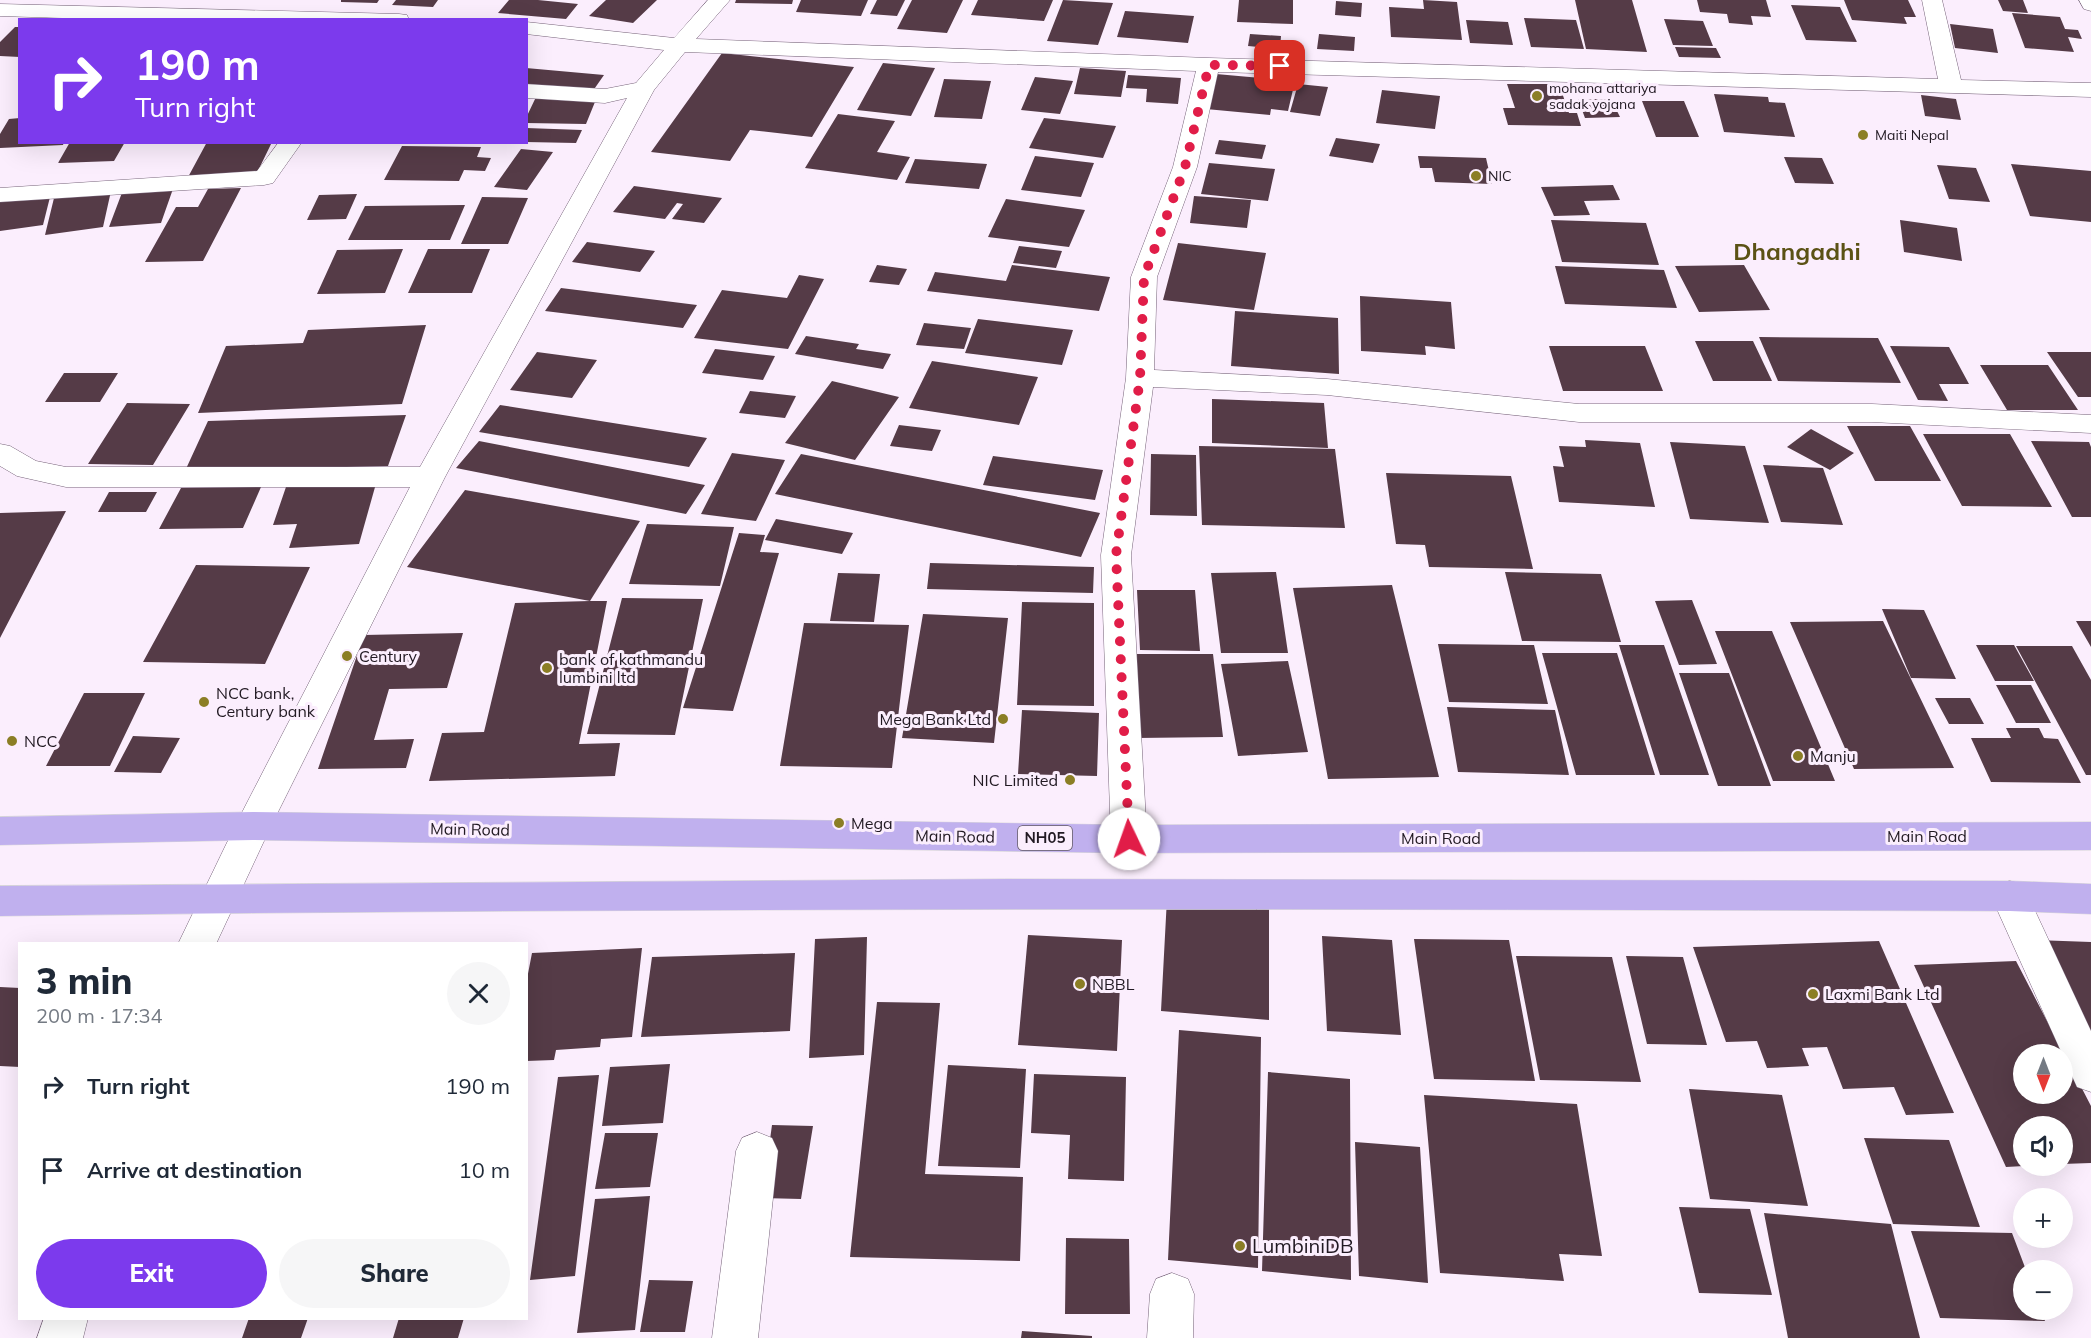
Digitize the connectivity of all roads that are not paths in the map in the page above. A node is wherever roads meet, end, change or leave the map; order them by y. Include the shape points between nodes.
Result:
1 (720, 0) edge
2 (1932, 0) edge
3 (2089, 0) edge
4 (2091, 5) edge
5 (234, 8) edge
6 (0, 10) edge
7 (372, 18) edge
8 (528, 28) edge
9 (679, 45) junction
10 (1209, 65) junction
11 (1951, 86) junction
12 (644, 88) junction
13 (2091, 90) edge
14 (528, 91) edge
15 (290, 144) edge
16 (0, 195) edge
17 (1140, 378) junction
18 (2091, 424) edge
19 (0, 453) edge
20 (430, 477) junction
21 (253, 826) junction
22 (0, 831) edge
23 (2091, 836) edge
24 (1129, 839) junction
25 (2010, 896) junction
26 (218, 898) junction
27 (2091, 899) edge
28 (0, 901) edge
29 (198, 942) edge
30 (2091, 1074) edge
31 (757, 1151) dead end
32 (1172, 1294) dead end
33 (65, 1320) edge
34 (60, 1338) edge
35 (735, 1338) edge
36 (1170, 1338) edge

1 - 9 street
2 - 11 street
3 - 4 street
5 - 6 street
5 - 7 street
8 - 9 street
9 - 10 street
9 - 12 street
10 - 11 street
10 - 17 street via 1185,167 1144,277
11 - 13 street
12 - 14 street via 605,96
12 - 20 street
15 - 16 street via 264,178
17 - 18 street via 1327,387 1579,413 1872,413
17 - 24 street via 1116,555
19 - 20 street via 27,469 66,477
20 - 21 street
21 - 22 main road, Main Road / NH05
21 - 24 main road, Main Road / NH05
21 - 26 street
23 - 24 main road, Main Road / NH05
25 - 26 main road via 1136,893
25 - 27 main road
25 - 30 street
26 - 28 main road
26 - 29 street
31 - 35 street
32 - 36 street
33 - 34 street

